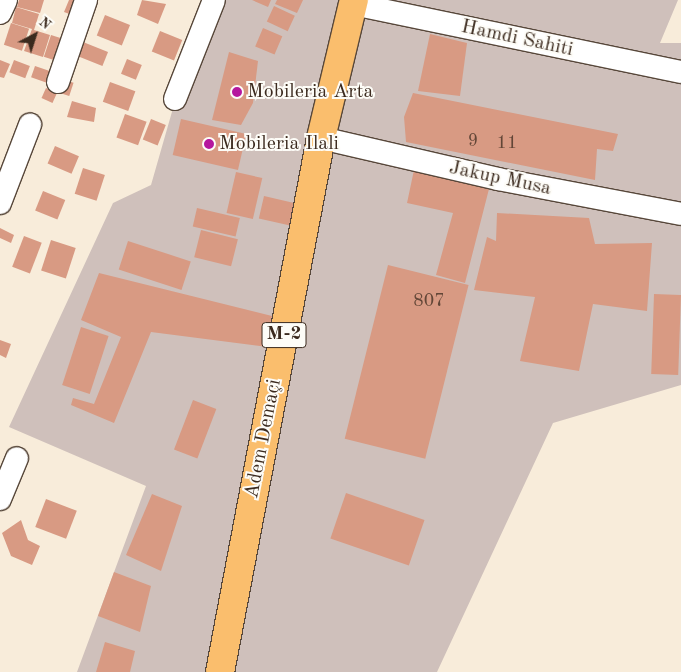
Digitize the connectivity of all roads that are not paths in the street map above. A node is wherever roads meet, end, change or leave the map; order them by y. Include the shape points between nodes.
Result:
1 (6, 0) edge
2 (86, 0) edge
3 (214, 0) edge
4 (353, 2) edge
5 (0, 13) edge
6 (681, 72) edge
7 (58, 82) dead end
8 (175, 99) dead end
9 (30, 125) dead end
10 (321, 138) junction
11 (0, 203) edge
12 (681, 214) edge
13 (17, 458) dead end
14 (0, 499) edge
15 (220, 672) edge

1 - 5 street
2 - 7 street
3 - 8 street
4 - 6 street, Hamdi Sahiti
4 - 10 main road, Adem Demaçi / M-2
9 - 11 street
10 - 12 street, Jakup Musa via 498,179
10 - 15 main road, Adem Demaçi / M-2
13 - 14 street

